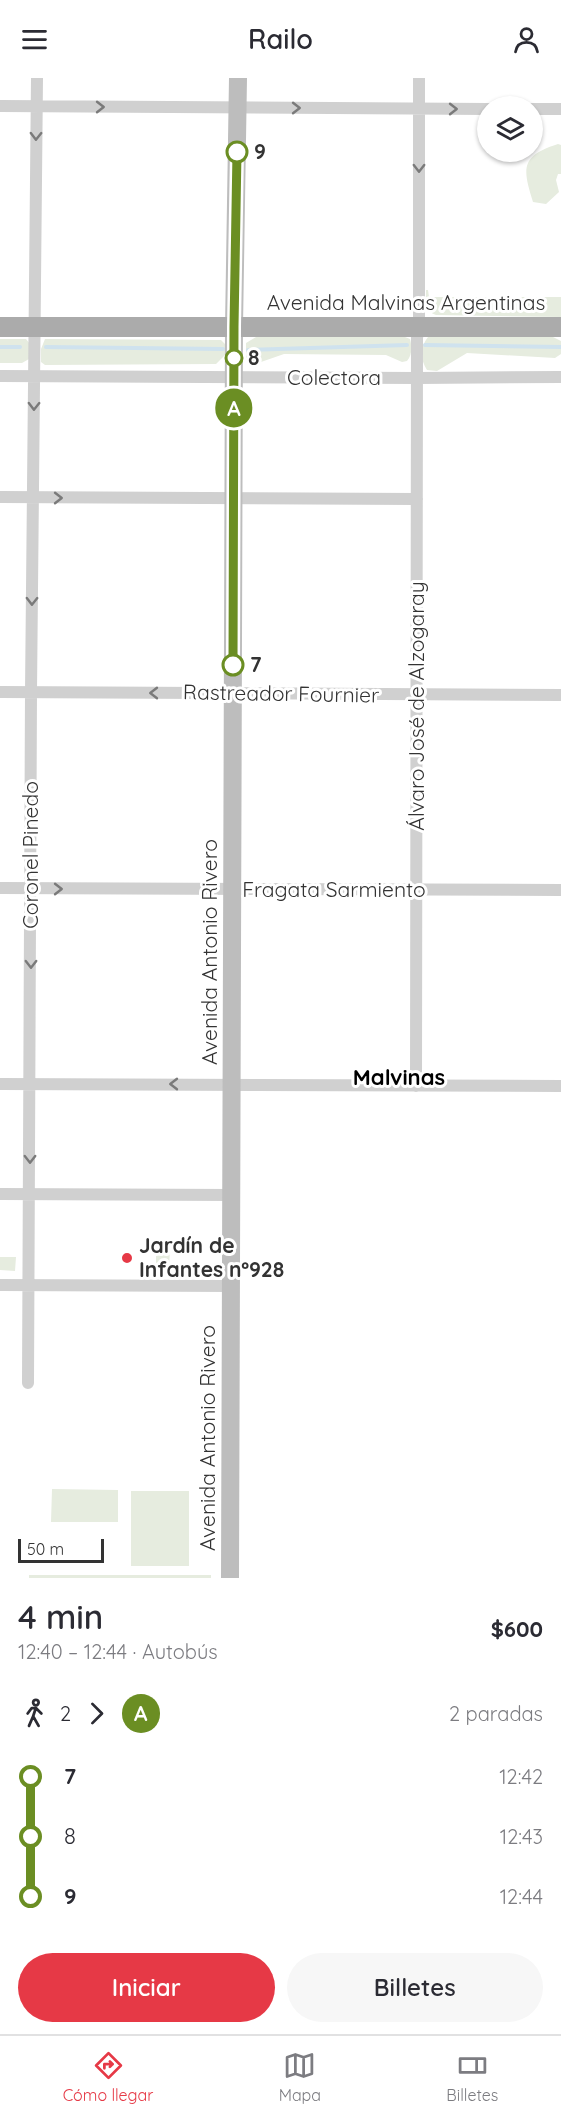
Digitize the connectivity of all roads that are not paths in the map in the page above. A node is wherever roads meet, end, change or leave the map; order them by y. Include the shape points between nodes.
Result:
1 (37, 78) edge
2 (238, 78) edge
3 (419, 78) edge
4 (0, 106) edge
5 (37, 106) junction
6 (238, 108) junction
7 (419, 109) junction
8 (477, 109) edge
9 (543, 109) edge
10 (561, 109) edge
11 (0, 327) edge
12 (34, 327) junction
13 (234, 327) junction
14 (419, 327) junction
15 (561, 327) edge
16 (0, 376) edge
17 (35, 376) junction
18 (561, 377) edge
19 (234, 378) junction
20 (418, 378) junction
21 (0, 497) edge
22 (234, 497) junction
23 (33, 498) junction
24 (417, 499) junction
25 (0, 692) edge
26 (31, 692) junction
27 (233, 693) junction
28 (417, 695) junction
29 (561, 695) edge
30 (0, 888) edge
31 (31, 889) junction
32 (416, 889) junction
33 (234, 890) junction
34 (561, 890) edge
35 (0, 1083) edge
36 (30, 1084) junction
37 (232, 1085) junction
38 (416, 1086) junction
39 (561, 1086) edge
40 (0, 1194) edge
41 (29, 1194) junction
42 (232, 1195) junction
43 (0, 1285) edge
44 (29, 1286) junction
45 (231, 1286) junction
46 (28, 1383) dead end
47 (230, 1578) edge

1 - 5 street, Coronel Pinedo
2 - 6 main road, Avenida Antonio Rivero
3 - 7 street, Álvaro José de Alzogaray
4 - 5 street
5 -> 6 street
5 -> 12 street, Coronel Pinedo
6 -> 7 street
6 - 13 main road, Avenida Antonio Rivero
7 -> 8 street
7 -> 14 street, Álvaro José de Alzogaray
9 - 10 street
11 - 12 main road, Avenida Malvinas Argentinas
12 - 13 main road, Avenida Malvinas Argentinas
12 - 17 street, Coronel Pinedo
13 - 14 main road, Avenida Malvinas Argentinas
13 - 19 main road, Avenida Antonio Rivero
14 - 15 main road, Avenida Malvinas Argentinas
14 - 20 street, Álvaro José de Alzogaray
16 - 17 street, Colectora
17 - 19 street, Colectora
17 -> 23 street, Coronel Pinedo
18 - 20 street, Colectora
19 - 20 street, Colectora
19 - 22 main road, Avenida Antonio Rivero
20 - 24 street, Álvaro José de Alzogaray
21 - 23 street
23 -> 22 street
22 - 24 street
22 - 27 main road, Avenida Antonio Rivero
23 -> 26 street, Coronel Pinedo
24 - 28 street, Álvaro José de Alzogaray
25 - 26 street, Rastreador Fournier
27 -> 26 street, Rastreador Fournier
26 - 31 street, Coronel Pinedo
27 - 28 street, Rastreador Fournier
27 - 33 main road, Avenida Antonio Rivero
28 - 29 street, Rastreador Fournier
28 - 32 street, Álvaro José de Alzogaray
30 - 31 street, Fragata Sarmiento
31 -> 33 street, Fragata Sarmiento
31 -> 36 street, Coronel Pinedo
32 - 33 street, Fragata Sarmiento
32 - 34 street, Fragata Sarmiento
32 - 38 street, Álvaro José de Alzogaray
33 - 37 main road, Avenida Antonio Rivero
35 - 36 street
37 -> 36 street
36 -> 41 street, Coronel Pinedo
37 - 38 street
37 - 42 main road, Avenida Antonio Rivero
38 - 39 street
40 - 41 street
41 - 42 street
41 - 44 street, Coronel Pinedo
42 - 45 main road, Avenida Antonio Rivero
43 - 44 street
44 - 45 street
44 - 46 street, Coronel Pinedo
45 - 47 main road, Avenida Antonio Rivero

